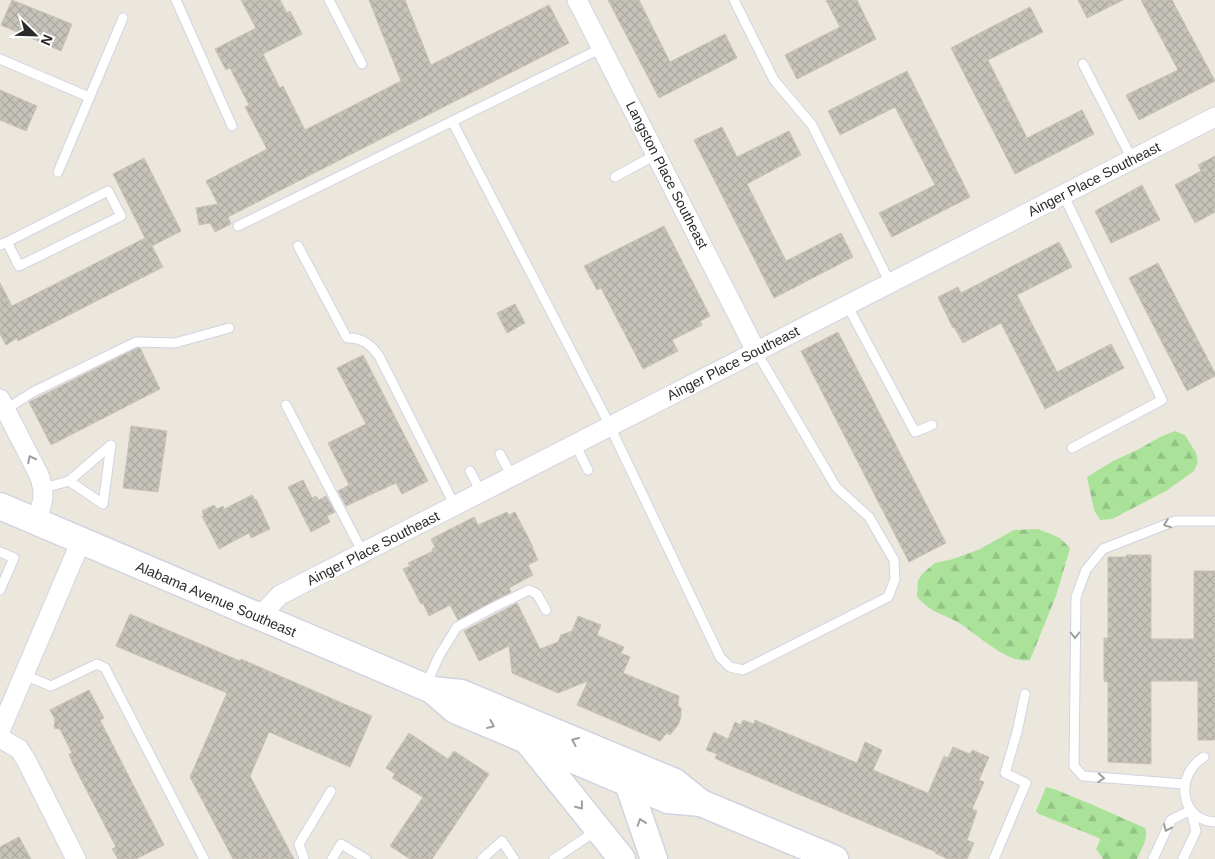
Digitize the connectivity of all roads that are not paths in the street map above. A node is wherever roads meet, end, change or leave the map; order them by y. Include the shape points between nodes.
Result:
1 (176, 0) edge
2 (330, 0) edge
3 (577, 0) edge
4 (734, 0) edge
5 (123, 18) dead end
6 (602, 48) junction
7 (0, 59) edge
8 (362, 64) dead end
9 (1083, 64) dead end
10 (89, 97) junction
11 (1215, 117) edge
12 (452, 122) junction
13 (232, 126) dead end
14 (657, 154) junction
15 (1132, 159) junction
16 (58, 172) dead end
17 (615, 177) dead end
18 (1063, 194) junction
19 (238, 226) dead end
20 (3, 244) edge
21 (298, 246) dead end
22 (890, 283) junction
23 (847, 305) junction
24 (229, 328) dead end
25 (756, 351) junction
26 (3, 404) edge
27 (286, 404) dead end
28 (932, 425) dead end
29 (610, 426) junction
30 (575, 444) junction
31 (1072, 448) dead end
32 (500, 454) dead end
33 (588, 470) dead end
34 (470, 471) dead end
35 (512, 477) junction
36 (69, 481) junction
37 (44, 488) junction
38 (481, 492) junction
39 (0, 506) edge
40 (455, 506) junction
41 (36, 521) junction
42 (1215, 521) edge
43 (81, 541) junction
44 (0, 552) edge
45 (363, 553) junction
46 (0, 590) edge
47 (546, 610) dead end
48 (258, 618) junction
49 (24, 675) junction
50 (428, 689) junction
51 (1025, 694) dead end
52 (0, 732) edge
53 (0, 738) edge
54 (527, 741) junction
55 (1204, 757) dead end
56 (620, 760) junction
57 (628, 784) junction
58 (1184, 784) junction
59 (331, 791) dead end
60 (702, 803) junction
61 (1191, 810) junction
62 (1215, 822) edge
63 (598, 829) junction
64 (76, 859) edge
65 (204, 859) edge
66 (304, 859) edge
67 (332, 859) edge
68 (366, 859) edge
69 (482, 859) edge
70 (514, 859) edge
71 (554, 859) edge
72 (622, 859) edge
73 (654, 859) edge
74 (835, 859) edge
75 (994, 859) edge
76 (1153, 859) edge
77 (1184, 859) edge

1 - 13 lane
2 - 8 lane
3 - 6 street, Langston Place Southeast
4 - 22 lane via 774,80 812,125
5 - 10 lane
6 - 12 lane
6 - 14 street, Langston Place Southeast
7 - 10 lane
9 - 15 lane
10 - 16 lane
11 - 15 street, Ainger Place Southeast
12 - 19 lane
12 - 29 lane
14 - 17 lane
14 - 25 street, Langston Place Southeast
15 - 18 street, Ainger Place Southeast
18 - 22 street, Ainger Place Southeast
18 - 31 lane via 1162,400
20 - 20 lane via 108,191 121,216 19,266
21 - 40 lane via 347,338 371,345 379,356
22 - 23 street, Ainger Place Southeast
23 - 25 street, Ainger Place Southeast
23 - 28 lane via 915,432
24 - 26 lane via 175,342 136,342
25 - 29 street, Ainger Place Southeast
25 - 29 lane via 836,487 869,517 894,560 895,579 888,598 743,670 730,667 720,657
37 -> 26 street
27 - 45 lane
29 - 30 street, Ainger Place Southeast
30 - 33 lane
30 - 35 street, Ainger Place Southeast
32 - 35 lane
34 - 38 lane
35 - 38 street, Ainger Place Southeast
36 - 36 lane via 83,469 111,445 103,504
36 - 37 lane
37 - 41 street
38 - 40 street, Ainger Place Southeast
39 - 41 main road, Alabama Avenue Southeast
40 - 45 street, Ainger Place Southeast
41 - 43 main road, Alabama Avenue Southeast
42 -> 58 lane via 1175,521 1103,549 1086,570 1076,597 1074,766 1083,776
43 - 48 main road, Alabama Avenue Southeast
43 - 49 street
44 - 46 lane via 14,558
45 - 48 street, Ainger Place Southeast via 280,595
47 - 50 lane via 536,594 529,590 457,627 439,656
48 - 50 main road, Alabama Avenue Southeast
49 - 52 street
49 - 65 lane via 52,686 97,664 105,668
50 -> 54 main road, Alabama Avenue Southeast via 454,710
56 -> 50 main road, Alabama Avenue Southeast via 461,693
51 - 75 lane via 1005,773 1026,783
53 - 64 street via 19,749 26,760
54 - 57 main road, Alabama Avenue Southeast
54 -> 63 main road, Alabama Avenue Southeast
55 - 58 lane via 1195,763
56 - 57 main road
56 - 60 main road, Alabama Avenue Southeast via 676,782
57 - 60 main road, Alabama Avenue Southeast via 668,800
73 -> 57 main road
58 - 61 lane via 1184,794
59 - 66 lane via 298,844
60 - 74 main road
61 - 62 lane via 1199,818
61 -> 76 lane via 1171,820
61 - 77 lane via 1196,831
63 - 71 lane
63 - 72 main road, Alabama Avenue Southeast
67 - 68 lane via 341,844
69 - 70 lane via 502,841

